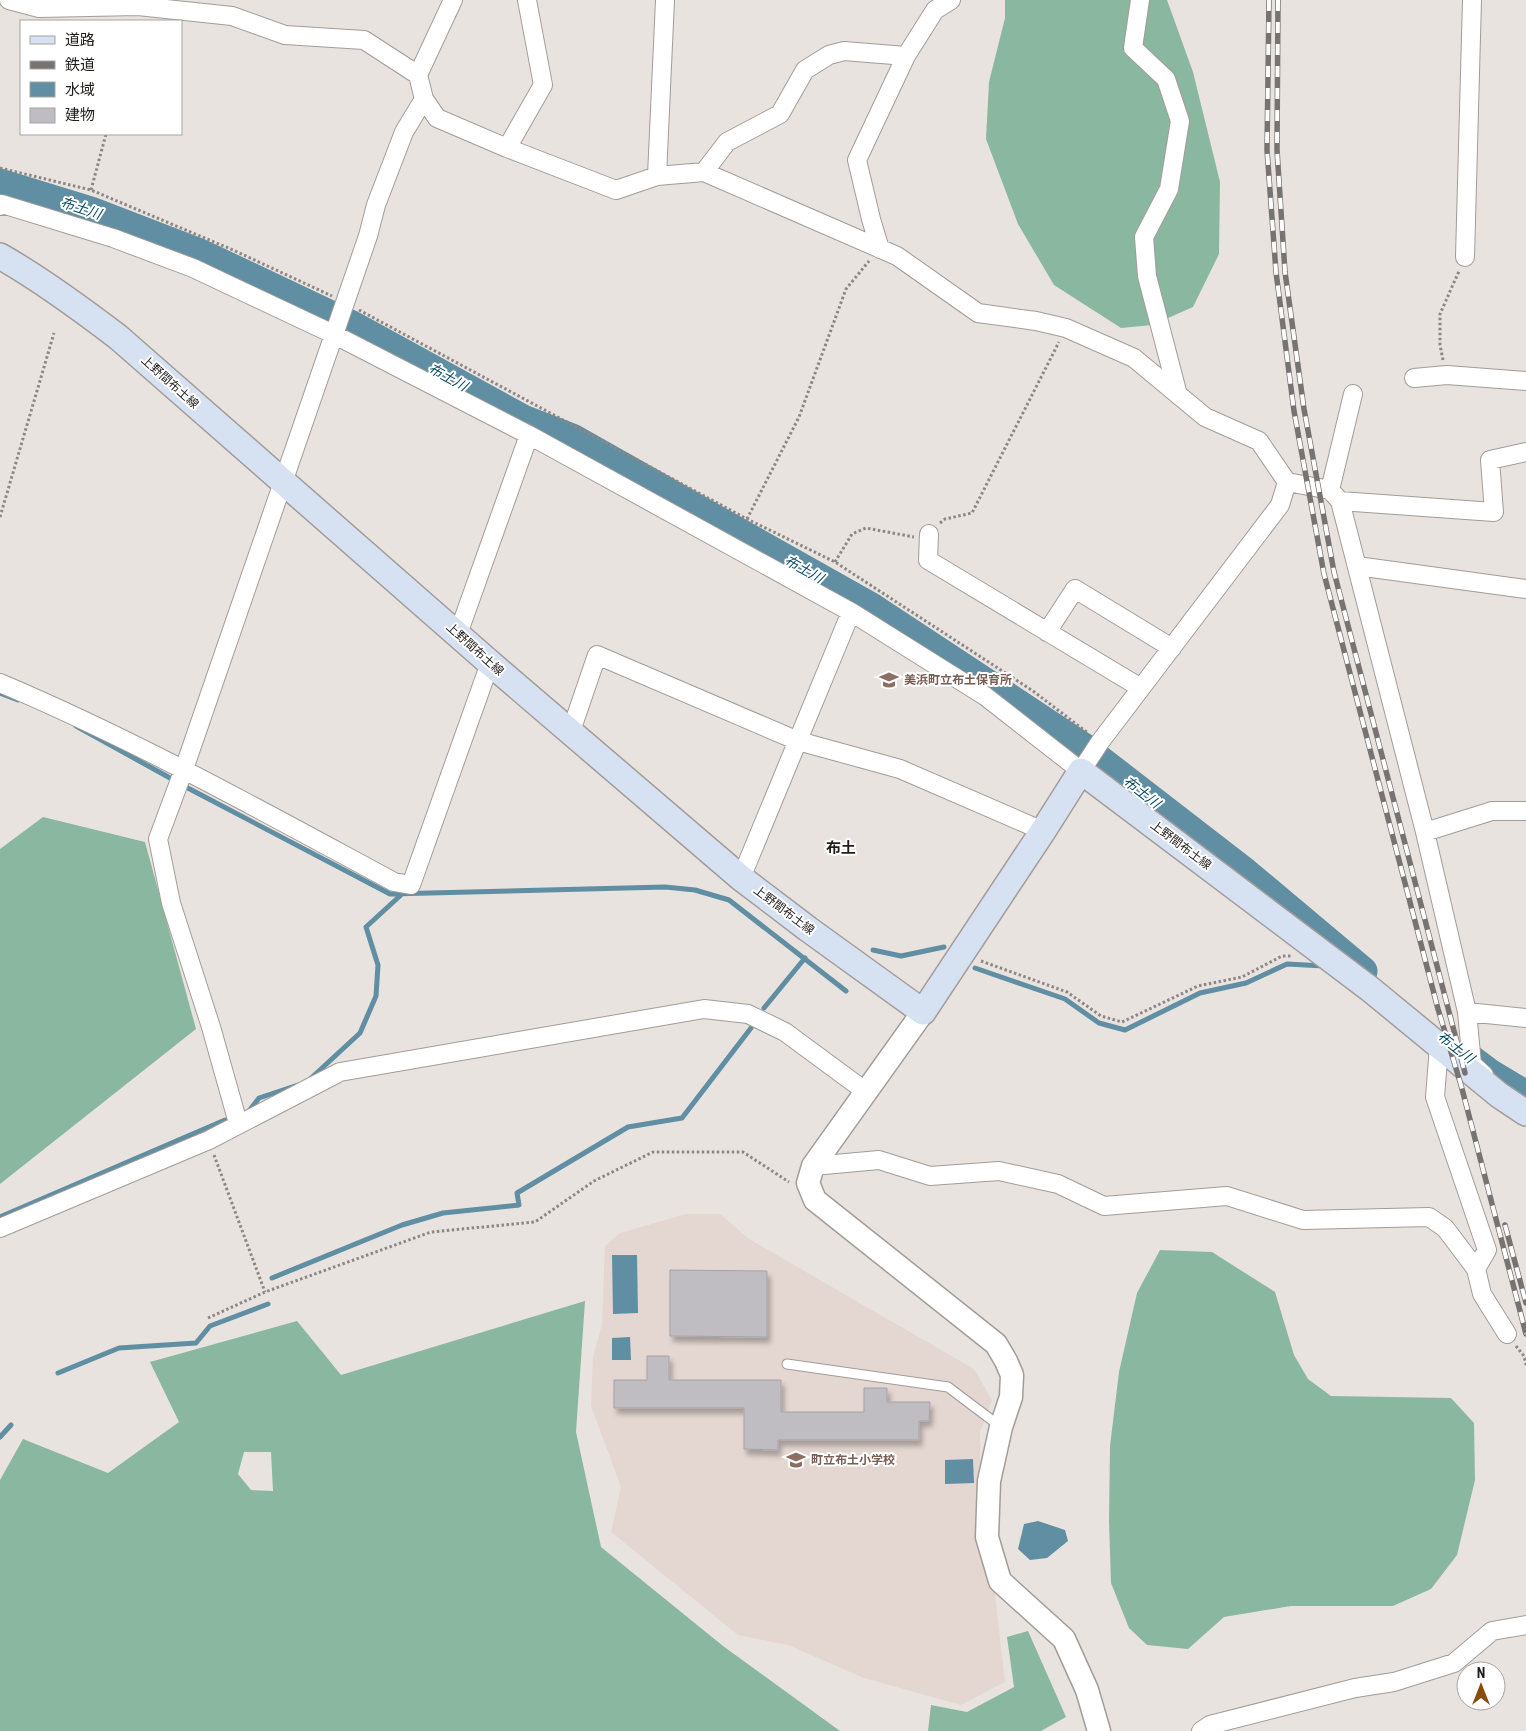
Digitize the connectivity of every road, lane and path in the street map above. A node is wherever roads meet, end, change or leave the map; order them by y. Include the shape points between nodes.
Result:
1 (9, 0) edge
2 (453, 0) edge
3 (527, 0) edge
4 (665, 0) edge
5 (951, 0) edge
6 (1140, 0) edge
7 (1472, 0) edge
8 (906, 56) junction
9 (418, 75) junction
10 (424, 99) junction
11 (106, 135) edge
12 (507, 148) junction
13 (0, 168) edge
14 (704, 172) junction
15 (657, 176) junction
16 (91, 190) junction
17 (0, 206) edge
18 (880, 249) junction
19 (0, 256) edge
20 (1465, 257) joint
21 (345, 302) junction
22 (1066, 328) junction
23 (54, 333) dead end
24 (333, 334) junction
25 (1446, 375) junction
26 (1414, 378) dead end
27 (1526, 381) edge
28 (1353, 394) dead end
29 (1178, 396) junction
30 (529, 435) junction
31 (1526, 452) edge
32 (282, 482) junction
33 (1288, 482) junction
34 (1335, 496) junction
35 (0, 518) edge
36 (746, 519) junction
37 (929, 534) junction
38 (836, 562) junction
39 (1356, 566) junction
40 (1526, 589) edge
41 (851, 612) junction
42 (1047, 632) junction
43 (458, 634) junction
44 (1172, 648) junction
45 (490, 663) junction
46 (0, 683) edge
47 (1142, 688) junction
48 (571, 731) junction
49 (798, 742) junction
50 (1100, 742) junction
51 (1084, 767) junction
52 (184, 769) junction
53 (1526, 811) edge
54 (1044, 831) junction
55 (1425, 832) junction
56 (742, 878) junction
57 (963, 952) junction
58 (1325, 955) junction
59 (923, 1012) junction
60 (1467, 1012) junction
61 (1526, 1018) edge
62 (1439, 1046) junction
63 (865, 1091) junction
64 (1526, 1113) edge
65 (238, 1124) junction
66 (209, 1140) junction
67 (811, 1174) junction
68 (0, 1228) edge
69 (1476, 1269) junction
70 (265, 1292) junction
71 (208, 1318) dead end
72 (1507, 1334) joint
73 (787, 1364) dead end
74 (1526, 1365) edge
75 (1001, 1427) junction
76 (1526, 1625) edge
77 (1099, 1731) edge
78 (1201, 1731) edge

1 - 9 street via 39,8 138,6 232,16 285,35 364,40
2 - 9 street
3 - 12 street via 543,85
4 - 15 street
5 - 8 street via 935,10
6 - 29 street via 1134,48 1166,79 1180,121 1169,189 1144,237 1146,276
7 - 20 street
8 - 14 street via 844,50 829,55 805,70 780,114 727,142
8 - 18 street via 857,160
9 - 10 street
10 - 12 street via 437,118
10 - 21 street via 404,132 376,205
11 - 16 path
12 - 15 street via 616,190
13 - 16 path
14 - 15 street
14 - 18 street
16 - 21 path via 234,250
17 - 24 street via 113,238 193,268
18 - 22 street via 897,256 978,313
18 - 36 path via 846,289 799,417
19 - 32 main road, 上野間布土線 via 73,302 118,337
20 - 25 path via 1440,314 1440,345
21 - 24 street
21 - 36 path
22 - 29 street via 1134,358
22 - 37 path via 972,513 945,519
23 - 35 path
24 - 30 street
24 - 32 street
25 - 26 street
25 - 27 street
28 - 34 street
29 - 33 street via 1205,418 1259,441
30 - 41 street
30 - 43 street
31 - 34 street via 1490,460 1494,512
32 - 43 main road, 上野間布土線
32 - 52 street
33 - 34 street
33 - 44 street via 1280,506
34 - 39 street
36 - 38 path
37 - 38 path via 917,537 866,528 852,534
37 - 42 street via 928,560
38 - 50 path via 1033,691
39 - 40 street
39 - 55 street
41 - 49 street
41 - 51 street via 986,696
42 - 44 street via 1075,589
42 - 47 street
43 - 45 main road, 上野間布土線
44 - 47 street
45 - 48 main road, 上野間布土線
45 - 52 street via 411,885 394,882
46 - 52 street via 61,708
47 - 50 street
48 - 49 street via 596,655
48 - 56 main road, 上野間布土線
49 - 54 street via 900,769
49 - 56 street
50 - 51 street
51 - 54 main road
51 - 58 main road, 上野間布土線
52 - 65 street via 158,839 171,904
53 - 55 street via 1492,811
54 - 57 main road
55 - 60 street
56 - 59 main road, 上野間布土線
57 - 58 path via 974,959 1067,992 1101,1016 1122,1022 1198,986 1242,977 1282,956
57 - 59 main road
58 - 62 main road, 上野間布土線
59 - 63 street
60 - 61 street
60 - 64 street via 1472,1064
62 - 64 main road, 上野間布土線
62 - 69 street via 1436,1097 1487,1250
63 - 65 street via 785,1032 748,1014 704,1010 340,1072
63 - 67 street
65 - 66 street
66 - 68 street
66 - 70 path
67 - 69 street via 879,1160 930,1176 998,1172 1058,1184 1104,1206 1227,1196 1303,1220 1429,1216 1445,1228
67 - 70 path via 792,1184 743,1152 653,1152 594,1181 535,1222 432,1232
67 - 75 street via 815,1200 996,1344 1012,1375 1011,1397
69 - 72 street via 1482,1294
70 - 71 path
72 - 74 path via 1524,1356
73 - 75 lane via 948,1387
75 - 77 street via 989,1481 988,1537 1000,1581 1064,1639 1087,1690
76 - 78 street via 1492,1632 1454,1663 1394,1682 1355,1688 1210,1725

